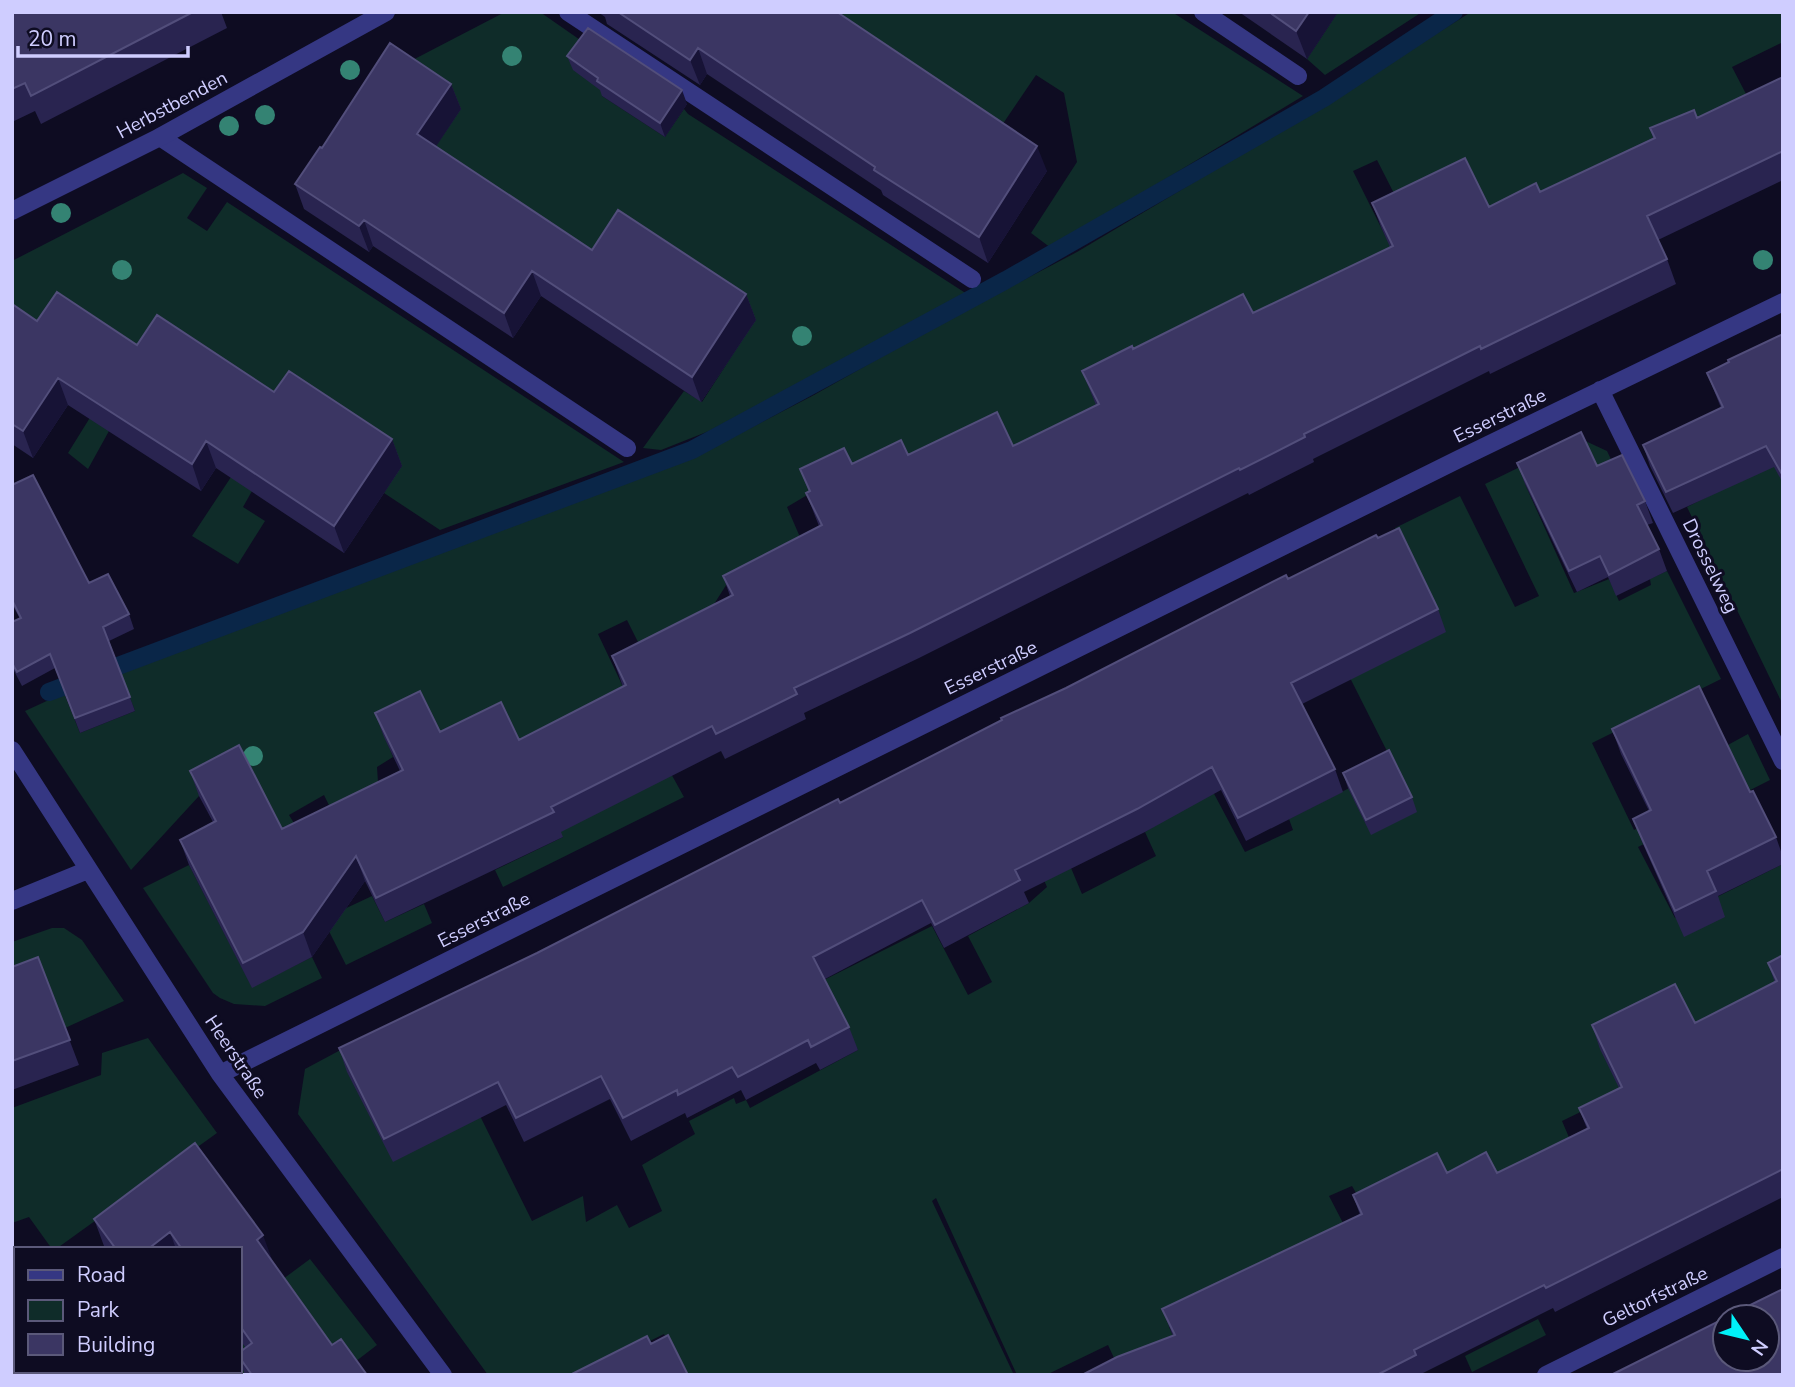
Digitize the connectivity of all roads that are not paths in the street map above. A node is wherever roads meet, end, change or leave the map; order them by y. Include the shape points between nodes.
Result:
1 (386, 12) edge
2 (568, 12) edge
3 (1202, 12) edge
4 (1298, 76) dead end
5 (160, 137) junction
6 (12, 211) edge
7 (972, 279) dead end
8 (1783, 302) edge
9 (1600, 390) junction
10 (627, 448) dead end
11 (12, 750) edge
12 (1783, 761) edge
13 (88, 870) junction
14 (12, 901) edge
15 (220, 1074) junction
16 (1783, 1257) edge
17 (443, 1375) edge
18 (1546, 1375) edge

1 - 5 street, Herbstbenden
2 - 7 street
3 - 4 street
5 - 6 street, Herbstbenden
5 - 10 street
8 - 9 street, Esserstraße
9 - 12 street, Drosselweg
9 - 15 street, Esserstraße
11 - 13 street, Heerstraße
13 - 14 street
13 - 15 street, Heerstraße
15 - 17 street, Heerstraße
16 - 18 street, Geltorfstraße

